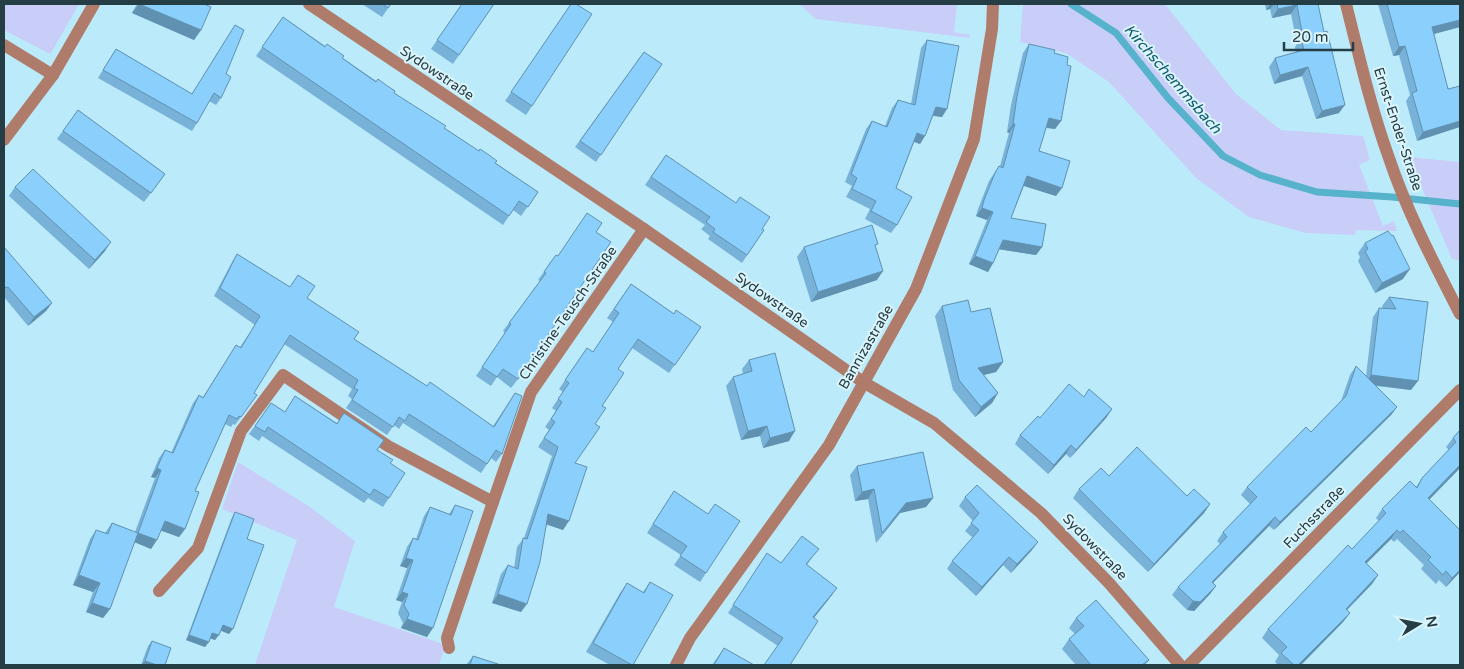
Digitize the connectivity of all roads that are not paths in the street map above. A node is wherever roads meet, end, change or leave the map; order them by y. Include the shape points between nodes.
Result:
1 (94, 4) edge
2 (309, 4) edge
3 (993, 4) edge
4 (1346, 4) edge
5 (4, 45) edge
6 (53, 75) junction
7 (4, 140) edge
8 (644, 229) junction
9 (1460, 314) edge
10 (864, 382) junction
11 (1460, 390) edge
12 (493, 502) junction
13 (159, 591) dead end
14 (448, 648) dead end
15 (676, 665) edge
16 (1180, 665) edge
17 (1189, 665) edge

1 - 6 street
2 - 8 street, Sydowstraße
3 - 10 street, Bannizastraße via 974,139 916,289
4 - 9 street, Ernst-Ender-Straße via 1389,159 1414,220
5 - 6 street
6 - 7 street
8 - 10 street, Sydowstraße
8 - 12 street, Christine-Teusch-Straße via 531,392
10 - 15 street, Bannizastraße via 829,445 690,638
10 - 16 street, Sydowstraße via 934,423 1041,513 1109,583
11 - 17 street, Fuchsstraße
12 - 13 street via 388,446 283,375 241,430 198,548
12 - 14 street, Christine-Teusch-Straße via 447,638

